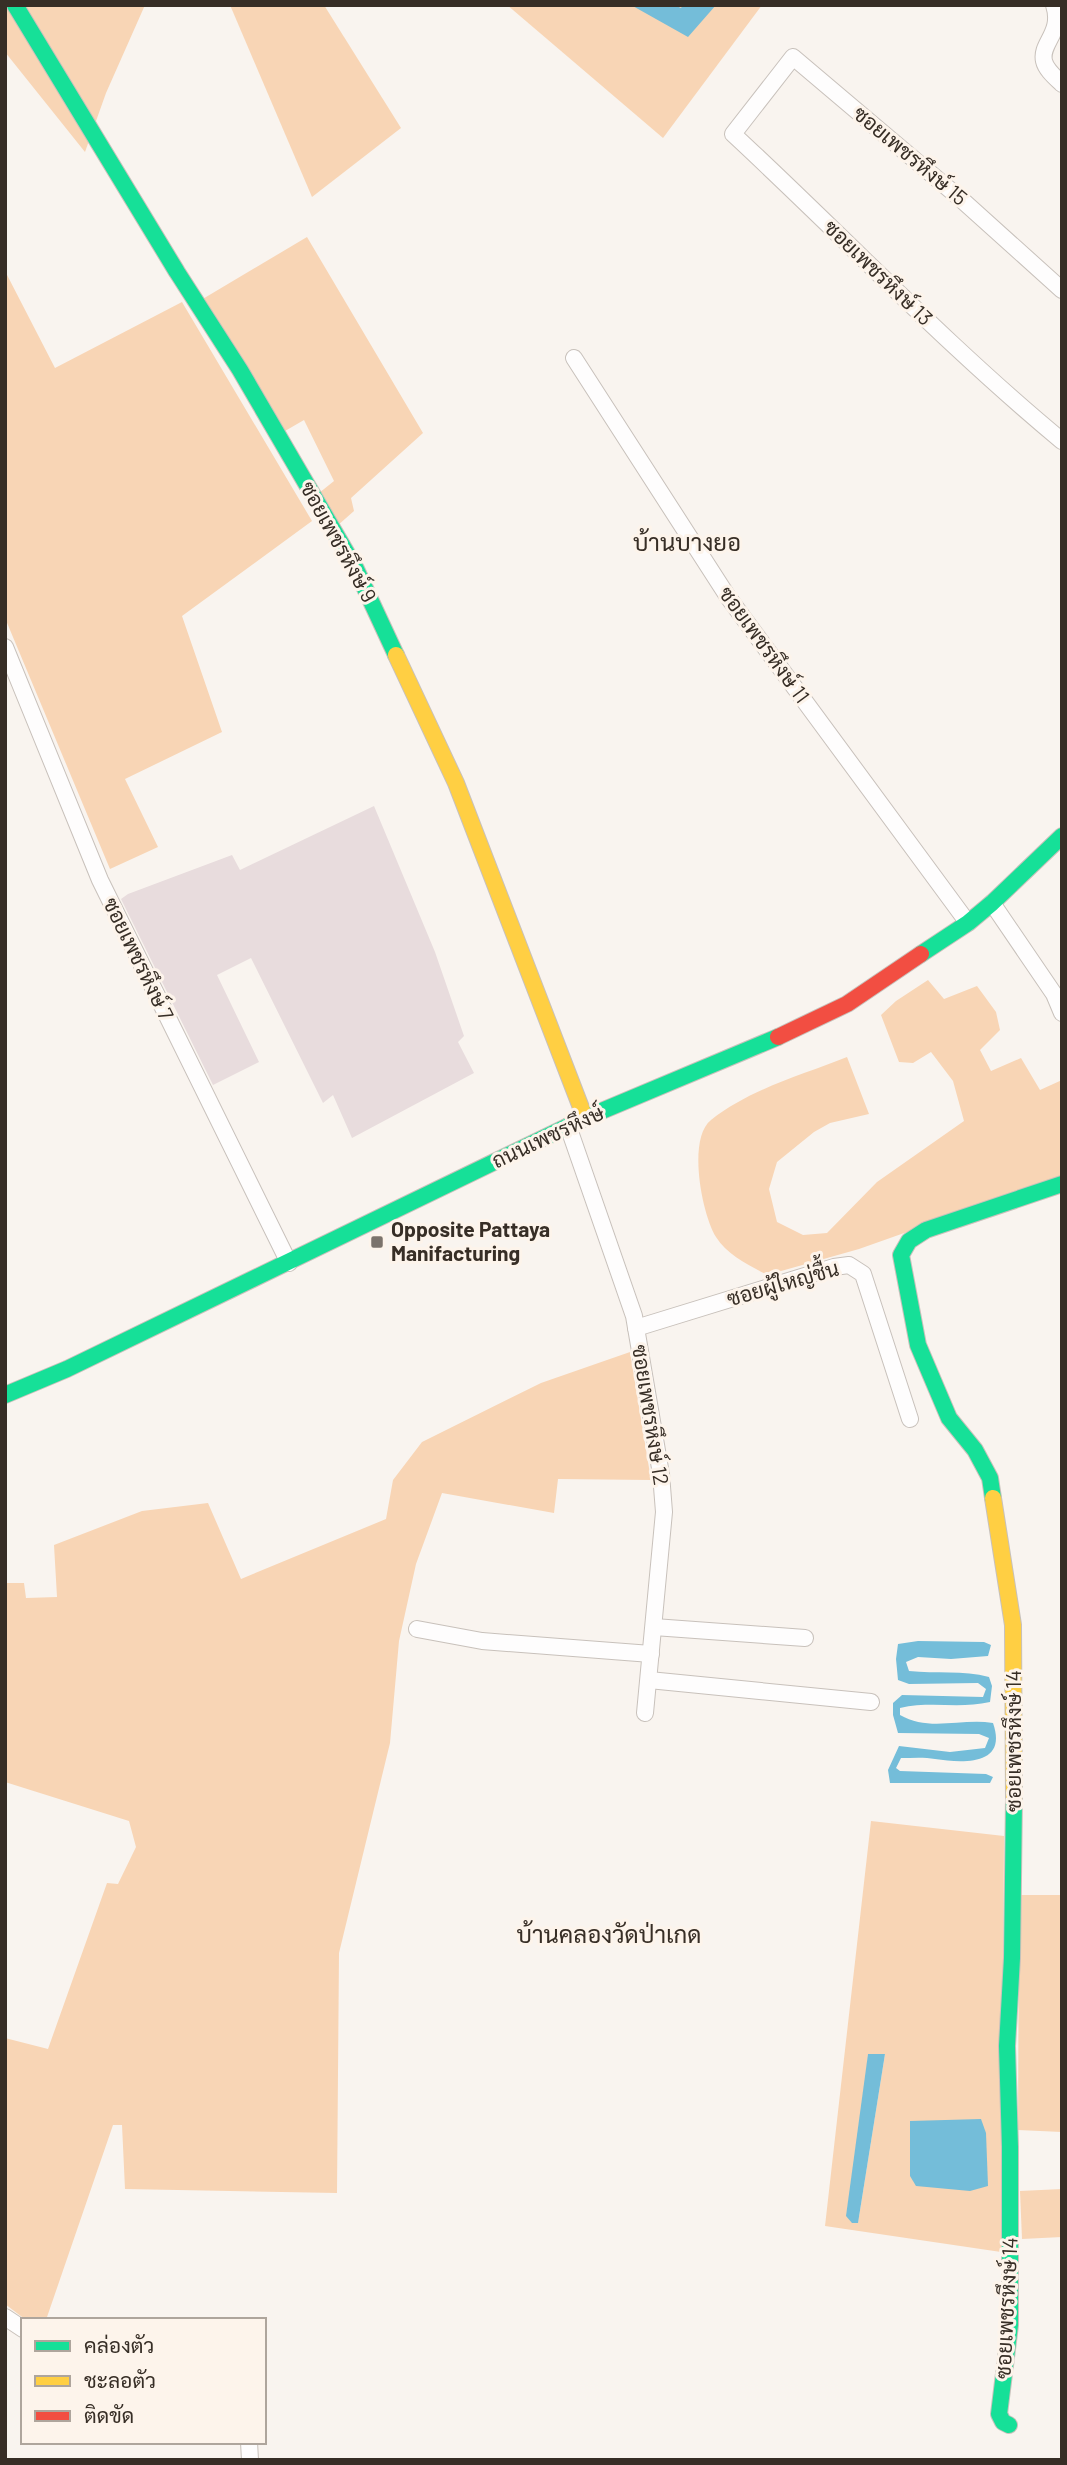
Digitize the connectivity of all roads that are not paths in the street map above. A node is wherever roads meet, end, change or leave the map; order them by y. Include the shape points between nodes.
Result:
1 (15, 5) edge
2 (1054, 5) edge
3 (1062, 84) edge
4 (763, 96) joint
5 (1062, 290) edge
6 (574, 358) dead end
7 (1062, 441) edge
8 (5, 647) edge
9 (1062, 836) edge
10 (992, 902) junction
11 (968, 923) junction
12 (1062, 1013) edge
13 (585, 1118) junction
14 (568, 1126) junction
15 (1062, 1184) edge
16 (289, 1263) junction
17 (636, 1328) junction
18 (5, 1395) edge
19 (910, 1419) dead end
20 (654, 1627) junction
21 (417, 1629) dead end
22 (805, 1638) dead end
23 (651, 1654) junction
24 (649, 1680) junction
25 (872, 1702) dead end
26 (645, 1713) dead end
27 (5, 2317) edge
28 (21, 2328) edge
29 (1009, 2425) dead end

1 - 13 street, ซอยเพชรหึงษ์ 9 via 240,370 356,569 456,783
2 - 3 street via 1057,26 1044,59
4 - 5 street, ซอยเพชรหึงษ์ 15 via 793,57
4 - 7 street, ซอยเพชรหึงษ์ 13 via 733,134 1017,404
6 - 11 street, ซอยเพชรหึงษ์ 11 via 728,597
8 - 16 street, ซอยเพชรหึงษ์ 7 via 100,880
9 - 10 street, ถนนเพชรหึงษ์
10 - 11 street, ถนนเพชรหึงษ์
10 - 12 street
11 - 13 street, ถนนเพชรหึงษ์ via 835,1010
13 - 14 street, ถนนเพชรหึงษ์
14 - 16 street, ถนนเพชรหึงษ์
14 - 17 street, ซอยเพชรหึงษ์ 12
15 - 29 street, ซอยเพชรหึงษ์ 14 via 926,1230 909,1241 901,1255 918,1345 934,1386 949,1418 990,1478 1013,1625 1007,2046 1010,2325 999,2414
16 - 18 street, ถนนเพชรหึงษ์
17 - 19 street, ซอยผู้ใหญ่ชื้น via 849,1265 863,1274
17 - 20 street, ซอยเพชรหึงษ์ 12 via 664,1512
20 - 22 street
20 - 23 street, ซอยเพชรหึงษ์ 12
21 - 23 street via 482,1641
23 - 24 street, ซอยเพชรหึงษ์ 12
24 - 25 street
24 - 26 street, ซอยเพชรหึงษ์ 12
27 - 28 street

